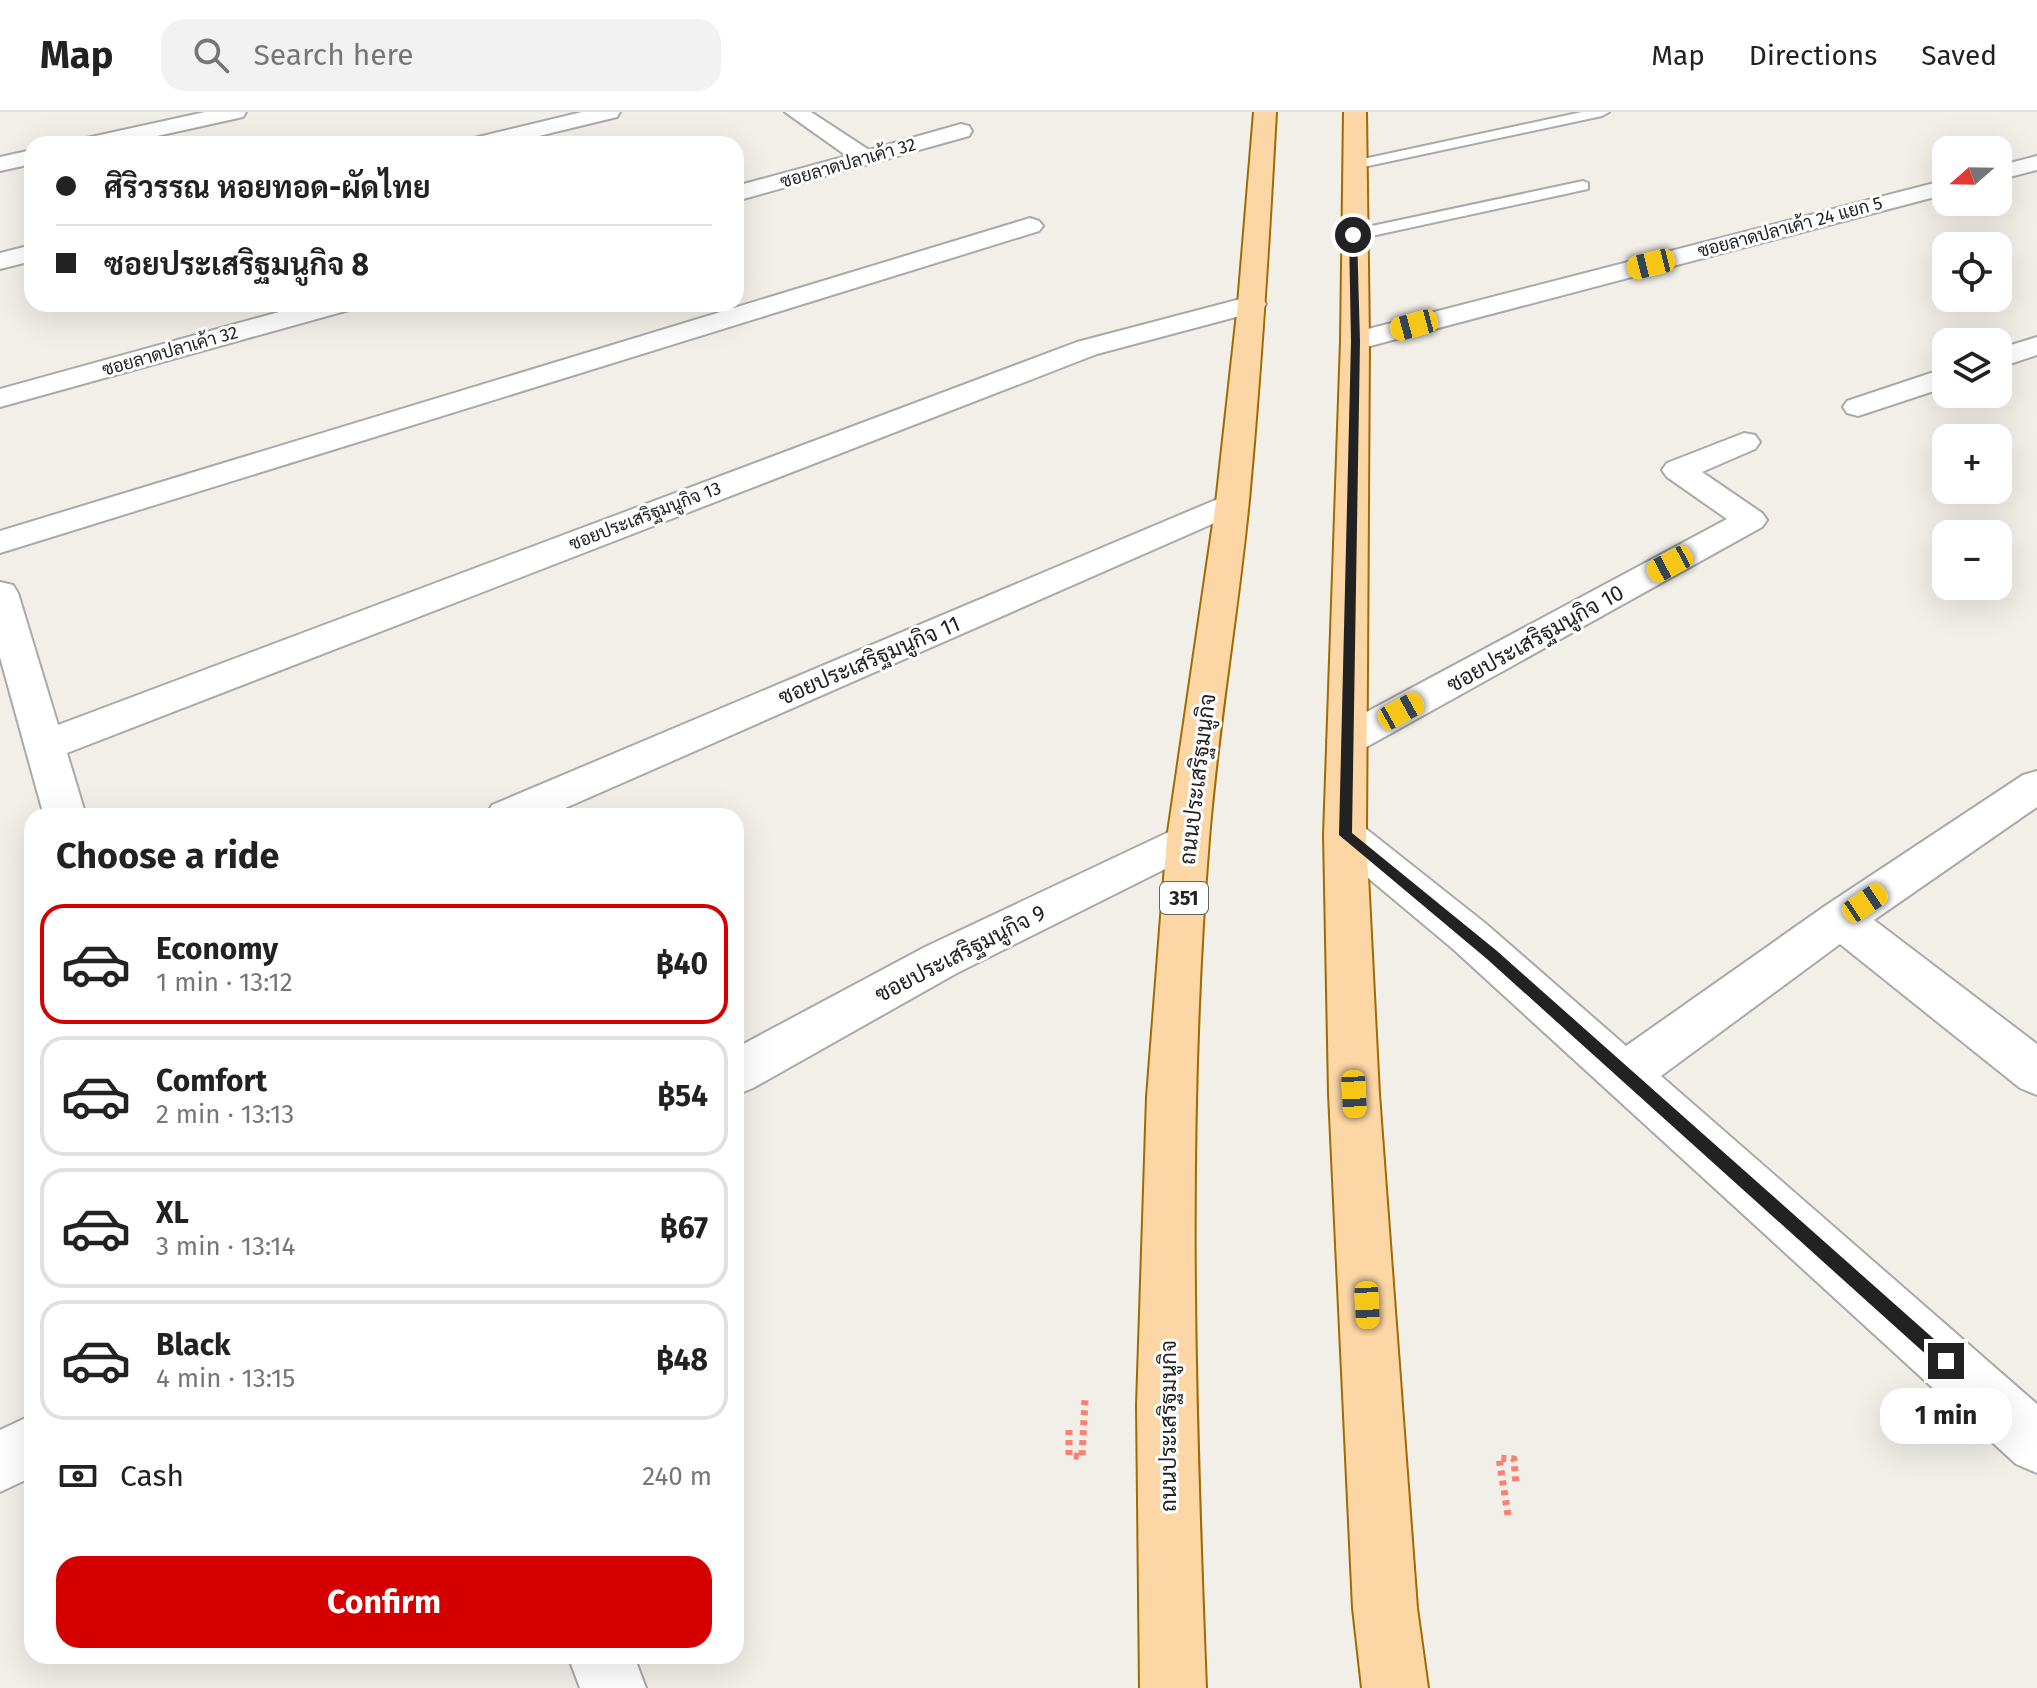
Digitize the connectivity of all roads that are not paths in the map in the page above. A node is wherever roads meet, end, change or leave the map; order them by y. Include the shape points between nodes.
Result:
1 (235, 112) edge
2 (609, 112) edge
3 (796, 112) edge
4 (1265, 112) edge
5 (1355, 112) edge
6 (1602, 112) edge
7 (961, 131) dead end
8 (126, 136) edge
9 (511, 136) edge
10 (866, 158) junction
11 (24, 159) edge
12 (2037, 163) edge
13 (0, 164) edge
14 (1354, 165) junction
15 (2012, 169) edge
16 (1583, 186) dead end
17 (1932, 191) edge
18 (744, 192) edge
19 (1030, 226) dead end
20 (1353, 235) junction
21 (24, 255) edge
22 (0, 261) edge
23 (1252, 304) junction
24 (310, 312) edge
25 (1355, 341) junction
26 (2037, 346) edge
27 (2012, 354) edge
28 (1932, 382) edge
29 (0, 398) edge
30 (1858, 407) dead end
31 (1744, 442) dead end
32 (1232, 503) junction
33 (0, 542) edge
34 (0, 593) edge
35 (1347, 740) junction
36 (44, 746) junction
37 (2037, 786) edge
38 (63, 808) edge
39 (526, 808) edge
40 (1345, 835) junction
41 (1188, 839) junction
42 (1841, 919) junction
43 (744, 1069) edge
44 (2037, 1073) edge
45 (1626, 1074) junction
46 (2037, 1443) edge
47 (24, 1449) edge
48 (0, 1462) edge
49 (604, 1664) edge
50 (613, 1688) edge
51 (1173, 1688) edge
52 (1395, 1688) edge

1 - 8 street
2 - 9 street
3 - 10 street
4 - 23 main road, ถนนประเสริฐมนูกิจ / 351
5 - 14 main road
6 - 14 lane
7 - 10 street, ซอยลาดปลาเค้า 32
10 - 18 street, ซอยลาดปลาเค้า 32
11 - 13 street
12 - 15 street
14 - 20 main road
16 - 20 lane
17 - 25 street, ซอยลาดปลาเค้า 24 แยก 5
19 - 33 street
20 - 25 main road
21 - 22 street
23 - 32 main road, ถนนประเสริฐมนูกิจ / 351
23 - 36 street, ซอยประเสริฐมนูกิจ 13 via 1087,348
24 - 29 street, ซอยลาดปลาเค้า 32
25 - 35 main road
26 - 27 street
28 - 30 street
31 - 35 street, ซอยประเสริฐมนูกิจ 10 via 1678,470 1750,520
32 - 39 street, ซอยประเสริฐมนูกิจ 11
32 - 41 main road, ถนนประเสริฐมนูกิจ / 351
34 - 36 street
35 - 40 main road
36 - 38 street
37 - 42 street
40 - 45 street
40 - 52 main road via 1354,1094 1385,1608
41 - 43 street, ซอยประเสริฐมนูกิจ 9 via 941,960
41 - 51 main road, ถนนประเสริฐมนูกิจ / 351 via 1172,1097 1167,1359
42 - 44 street
42 - 45 street
45 - 46 street
47 - 48 street
49 - 50 street

